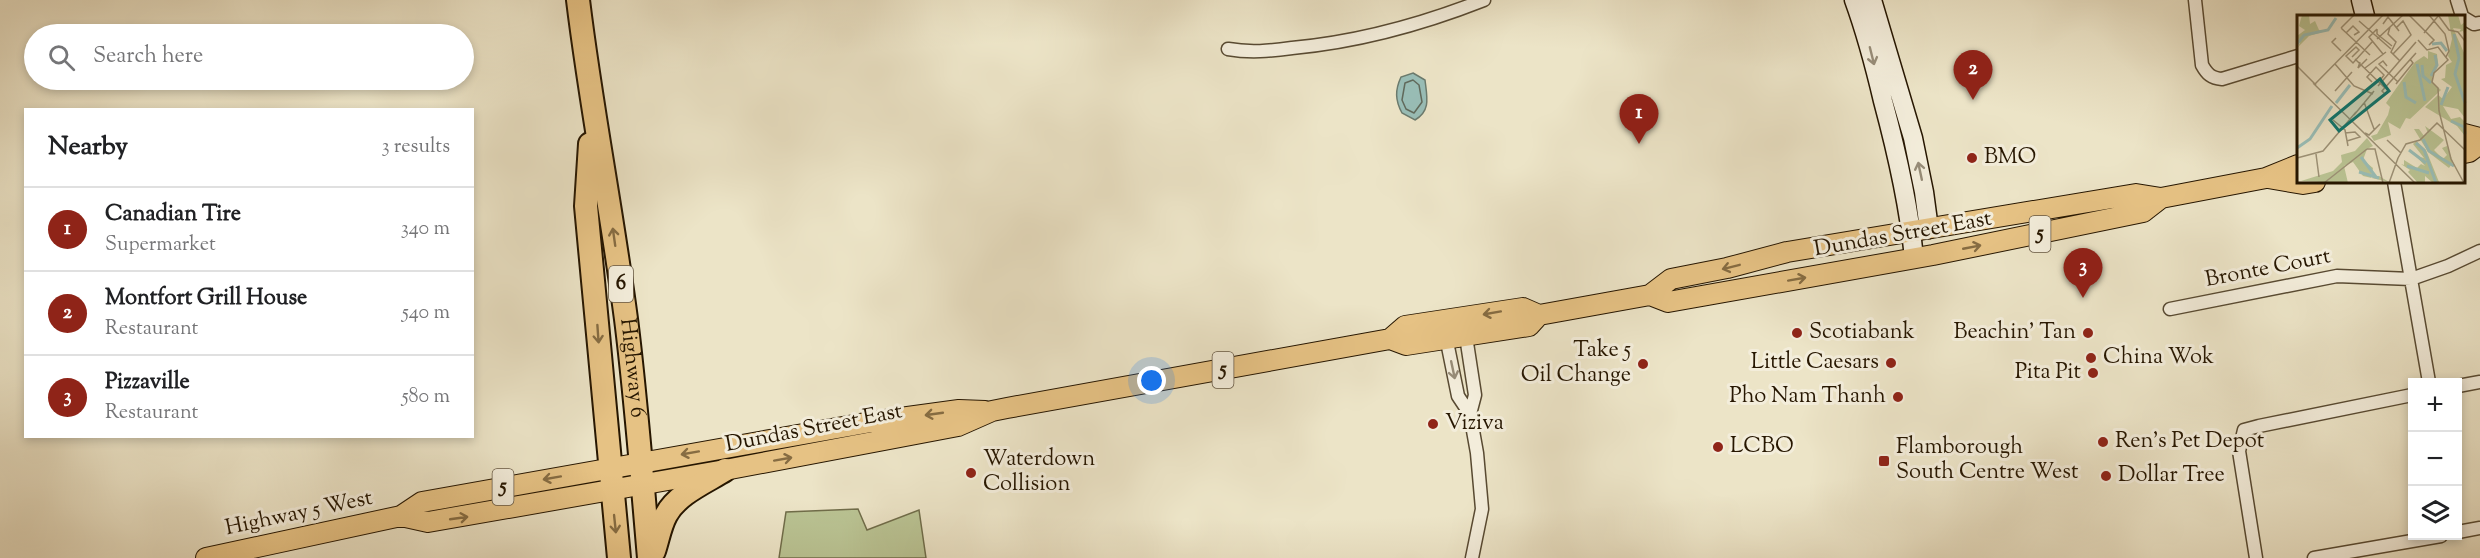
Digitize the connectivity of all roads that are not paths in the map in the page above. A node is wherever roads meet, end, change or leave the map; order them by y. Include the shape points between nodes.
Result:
1 (578, 0) edge
2 (1484, 0) edge
3 (1854, 0) edge
4 (1872, 0) edge
5 (2195, 0) edge
6 (2361, 0) edge
7 (2457, 0) edge
8 (2365, 15) edge
9 (2462, 15) edge
10 (2465, 18) edge
11 (2480, 24) edge
12 (1228, 49) dead end
13 (2297, 56) edge
14 (592, 108) junction
15 (2465, 134) edge
16 (2480, 138) edge
17 (2480, 144) edge
18 (2465, 153) edge
19 (2297, 165) edge
20 (2266, 178) junction
21 (2309, 183) edge
22 (2394, 183) edge
23 (1925, 243) junction
24 (2480, 250) edge
25 (2411, 279) junction
26 (1650, 295) junction
27 (2170, 309) dead end
28 (1455, 329) junction
29 (2428, 378) edge
30 (2480, 382) edge
31 (2462, 385) edge
32 (2408, 396) edge
33 (992, 411) junction
34 (1470, 414) junction
35 (641, 462) junction
36 (609, 468) junction
37 (726, 470) junction
38 (643, 485) junction
39 (612, 490) junction
40 (401, 516) junction
41 (2480, 528) edge
42 (2462, 531) edge
43 (2418, 540) edge
44 (206, 558) edge
45 (619, 558) edge
46 (651, 558) edge
47 (1472, 558) edge
48 (2256, 558) edge
49 (2314, 558) edge

1 - 14 highway, Highway 6 / 6
2 - 12 street via 1339,42 1249,53
3 -> 23 main road
23 -> 4 main road via 1924,192 1913,138
5 - 13 street via 2202,65 2214,78
6 - 8 main road
7 - 9 street
10 - 11 street
35 -> 14 highway, Highway 6 / 6 via 626,319
14 -> 36 highway, Highway 6 / 6 via 586,207
15 - 16 main road
17 - 18 main road
19 - 20 main road, Dundas Street East / 5
20 - 21 main road, Dundas Street East / 5
20 - 23 main road, Dundas Street East / 5 via 2161,198 2143,212
22 - 25 street
26 -> 23 main road, Dundas Street East / 5 via 1668,302
23 -> 26 main road, Dundas Street East / 5 via 1890,233 1787,252 1671,279
24 - 25 street
25 - 27 street, Bronte Court via 2337,276
25 - 29 street
26 - 28 main road, Dundas Street East / 5 via 1539,315 1523,308
28 - 33 main road, Dundas Street East / 5 via 1405,326 1390,339
28 - 34 street via 1475,395
28 -> 34 street via 1458,396
30 - 31 street
32 - 48 street via 2244,430 2239,451
33 -> 35 main road, Dundas Street East / 5 via 959,410 872,422
37 -> 33 main road, Dundas Street East / 5 via 958,426
34 - 47 street via 1482,509
35 - 36 main road, 5
35 - 38 highway, Highway 6 / 6
36 - 39 highway, Highway 6 / 6
36 -> 40 main road, Highway 5 West / 5 via 422,502
37 - 38 main road, Dundas Street East / 5
37 - 46 highway via 671,507
38 - 39 main road, 5
38 - 46 highway, Highway 6 / 6
40 -> 39 main road, Highway 5 West / 5 via 428,522
39 -> 45 highway, Highway 6 / 6
40 - 44 main road, Highway 5 West / 5
41 - 42 street
43 - 49 street

